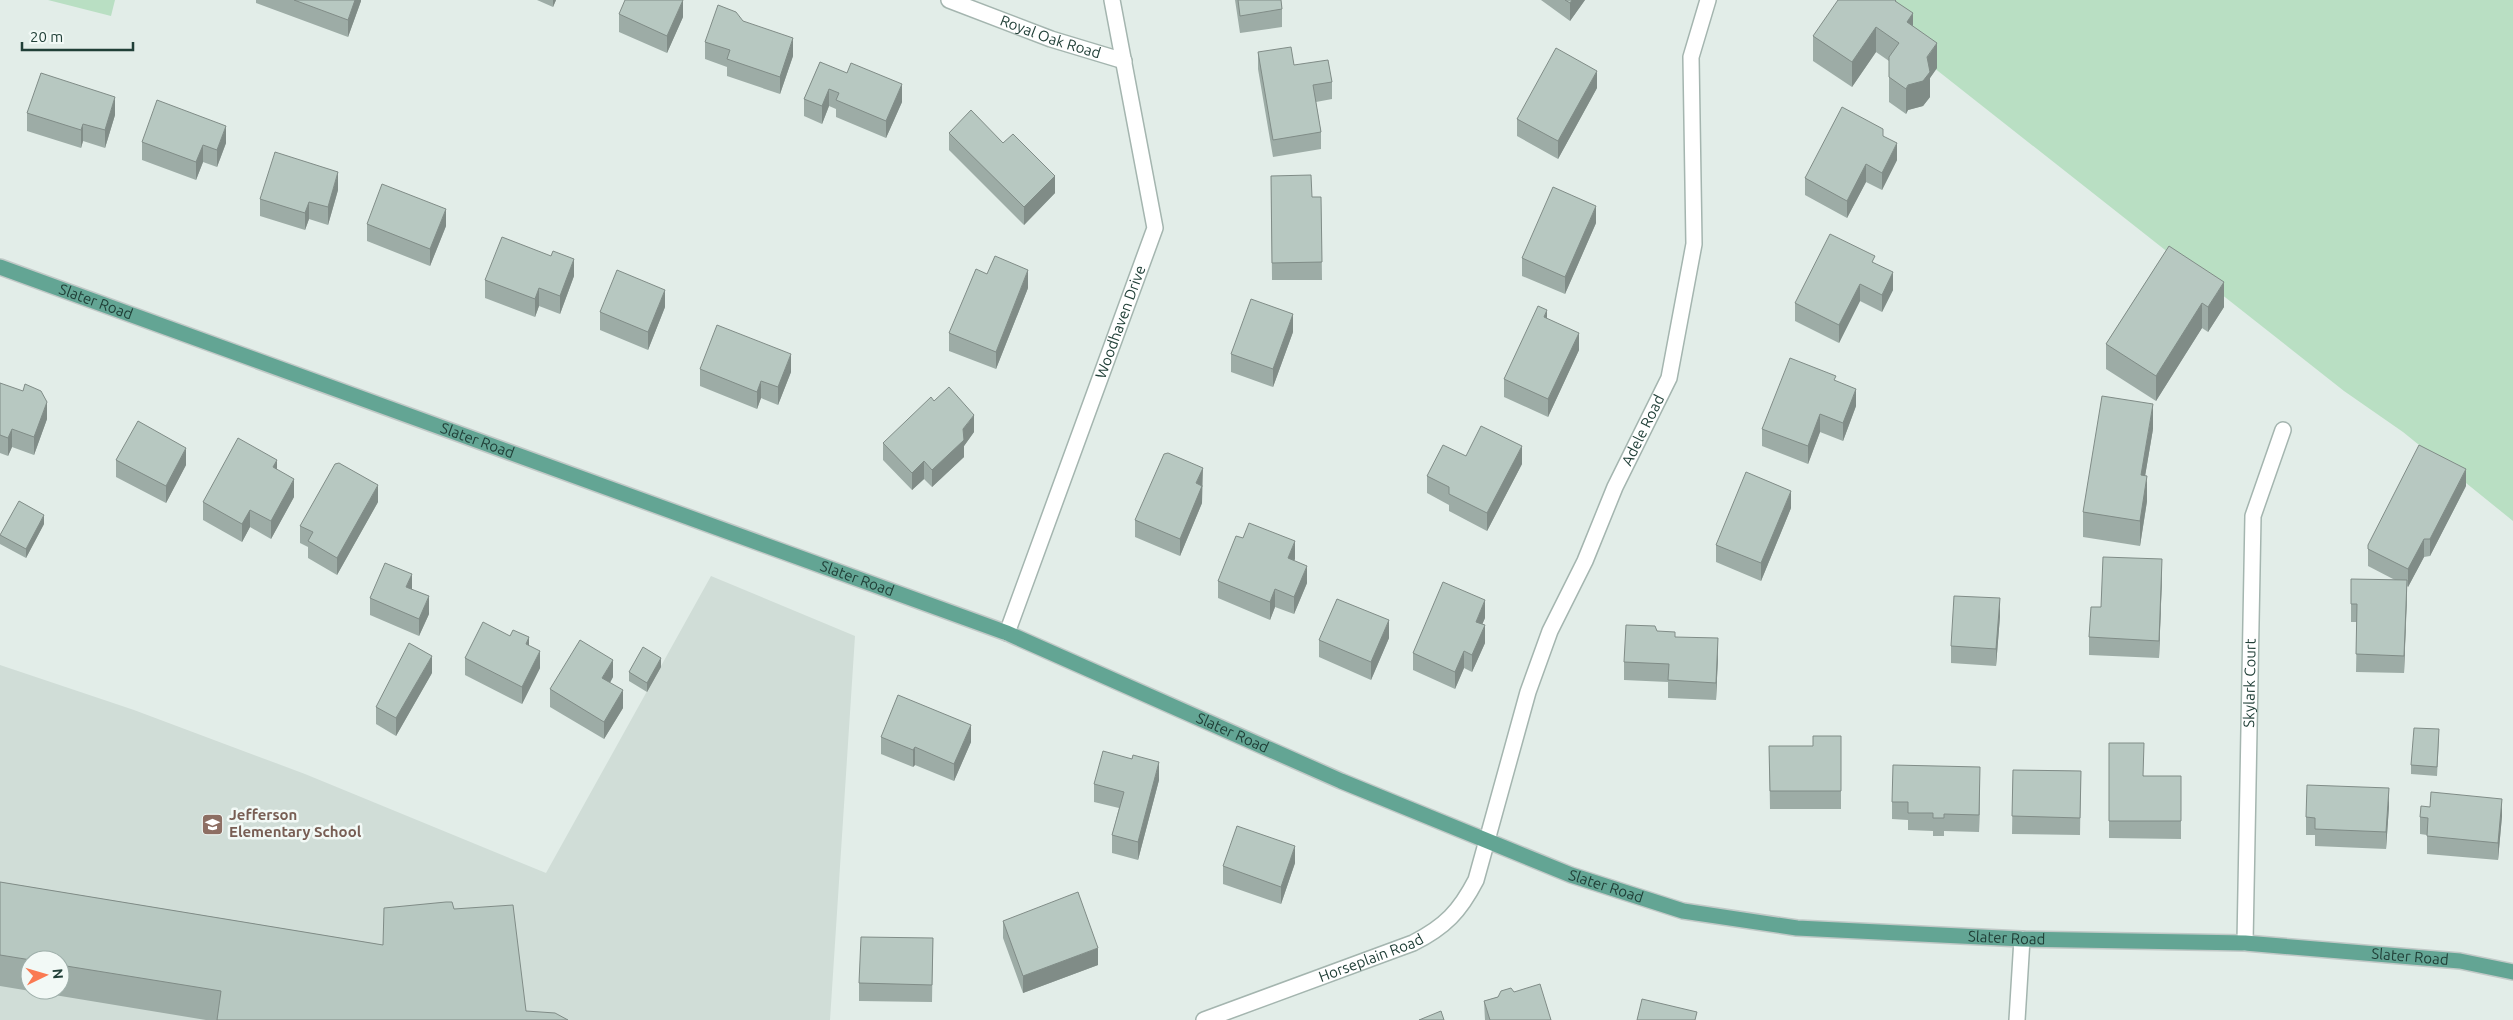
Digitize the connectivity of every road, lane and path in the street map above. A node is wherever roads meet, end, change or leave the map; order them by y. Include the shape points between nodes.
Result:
1 (949, 0) edge
2 (1112, 0) edge
3 (1708, 0) edge
4 (1124, 61) junction
5 (0, 267) edge
6 (2283, 430) dead end
7 (1008, 633) junction
8 (1488, 841) junction
9 (2022, 939) junction
10 (2245, 943) junction
11 (2513, 972) edge
12 (1204, 1020) edge
13 (2018, 1020) edge

1 - 4 street, Royal Oak Road via 1051,39
2 - 4 street, Woodhaven Drive
3 - 8 street, Adele Road via 1691,57 1694,244 1669,378 1550,631 1528,692
4 - 7 street, Woodhaven Drive via 1155,228
5 - 7 main road, Slater Road
6 - 10 street, Skylark Court via 2253,516
7 - 8 main road, Slater Road via 1341,781
8 - 9 main road, Slater Road via 1571,875 1684,911 1797,928
8 - 12 street, Horseplain Road via 1466,900 1435,932
9 - 10 main road, Slater Road
9 - 13 street
10 - 11 main road, Slater Road via 2460,961

